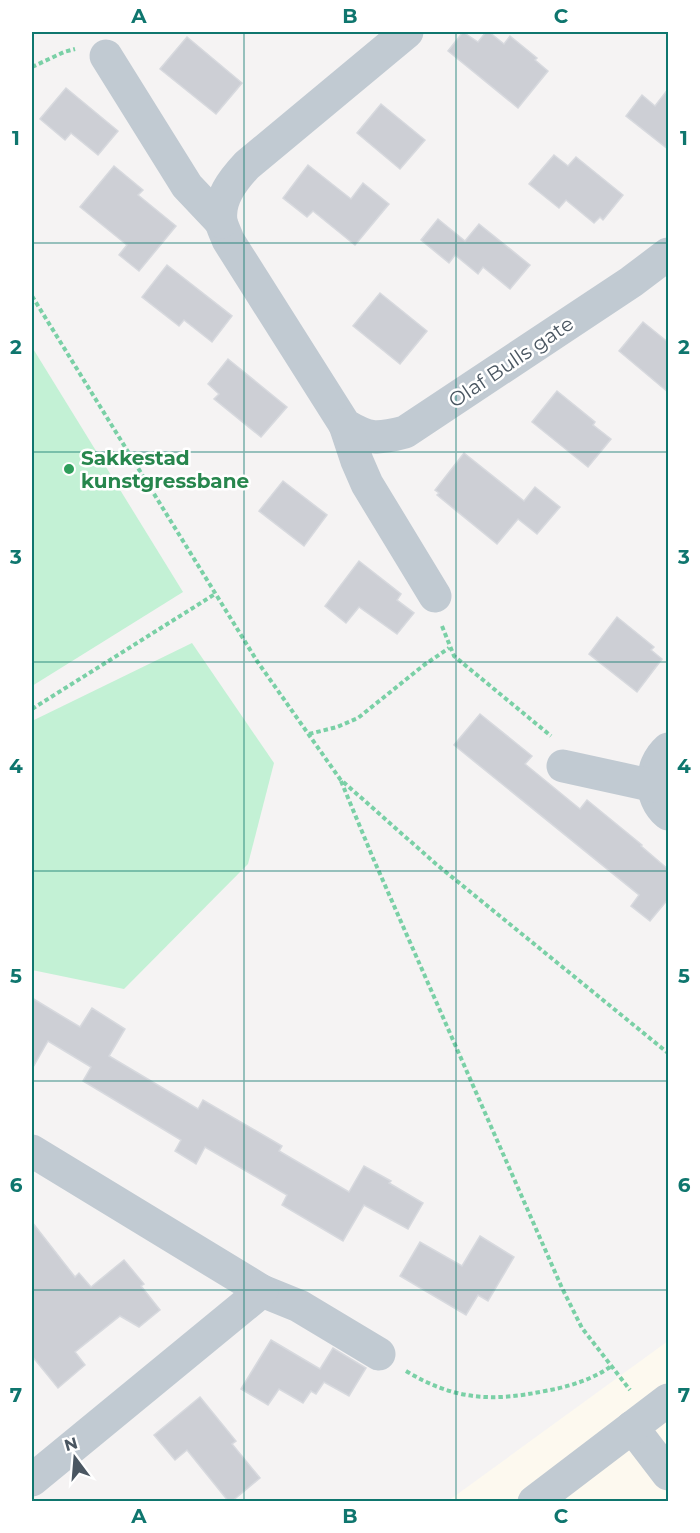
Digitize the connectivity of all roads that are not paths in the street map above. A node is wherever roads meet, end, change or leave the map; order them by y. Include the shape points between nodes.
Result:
1 (407, 32) edge
2 (106, 56) road end
3 (221, 222) junction
4 (669, 254) edge
5 (345, 425) junction
6 (435, 596) dead end
7 (669, 749) edge
8 (558, 752) road end
9 (661, 800) edge
10 (34, 1157) edge
11 (262, 1291) junction
12 (379, 1354) road end
13 (650, 1413) edge
14 (669, 1474) edge
15 (32, 1480) edge
16 (534, 1502) edge

1 - 3 street via 247,165 232,181 223,202
2 - 3 street via 188,186
3 - 5 street via 228,240
4 - 5 street, Olaf Bulls gate via 405,432 383,438 363,436
5 - 6 street via 367,484
7 - 9 street via 660,756 653,775
8 - 9 street
10 - 11 street
11 - 12 street via 298,1306
11 - 15 street
13 - 14 street
13 - 16 street

